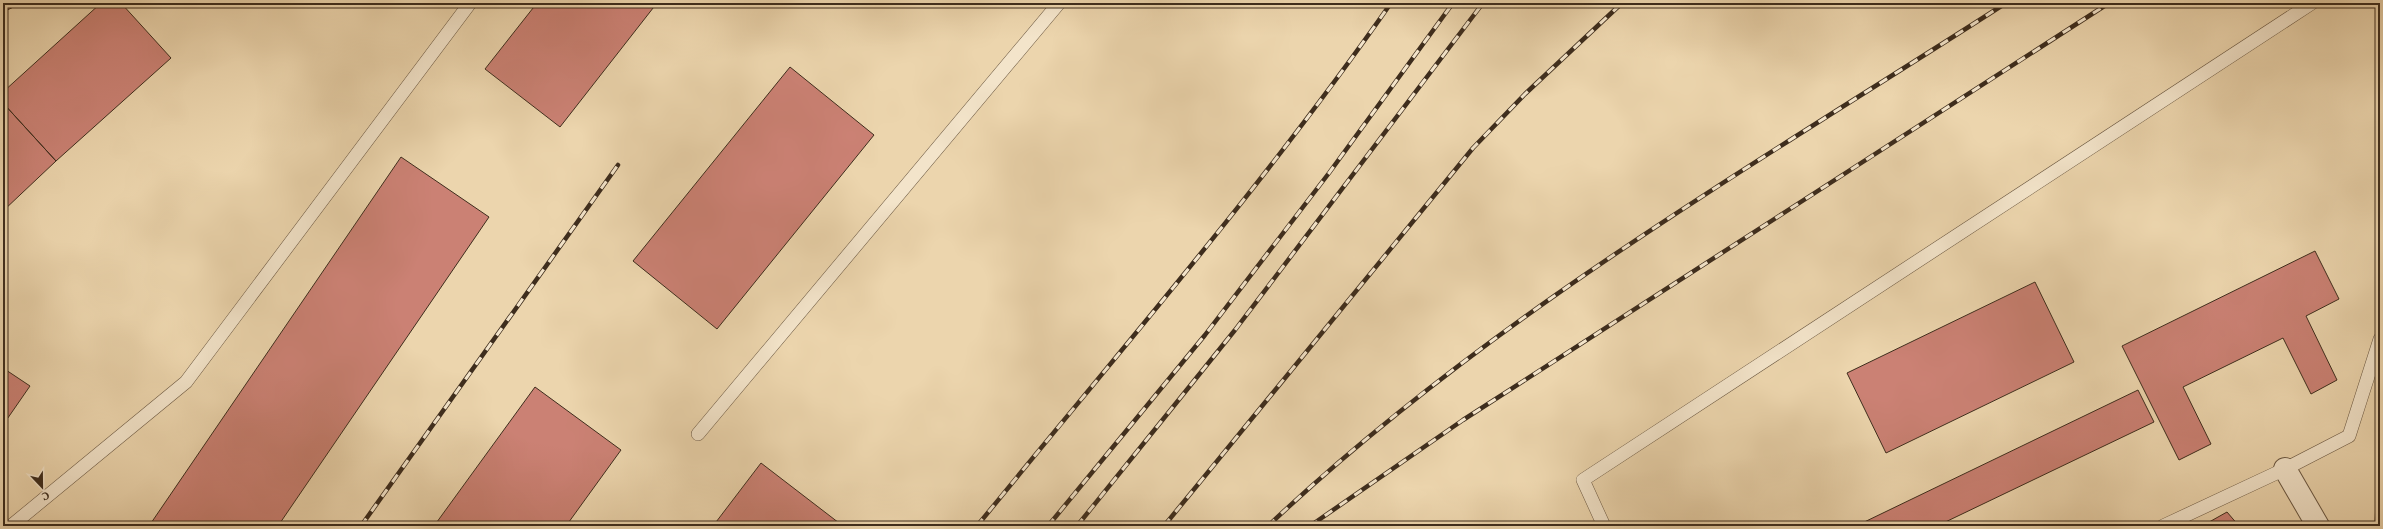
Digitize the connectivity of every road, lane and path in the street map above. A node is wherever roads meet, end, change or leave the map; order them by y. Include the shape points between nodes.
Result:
1 (470, 3) edge
2 (1059, 3) edge
3 (2312, 3) edge
4 (2380, 339) edge
5 (698, 434) dead end
6 (2285, 469) junction
7 (11, 526) edge
8 (1604, 526) edge
9 (2163, 526) edge
10 (2318, 526) edge

1 - 7 lane via 186,382
2 - 5 lane
3 - 8 lane via 1582,480
4 - 6 lane via 2349,436
6 - 9 lane
6 - 10 street

